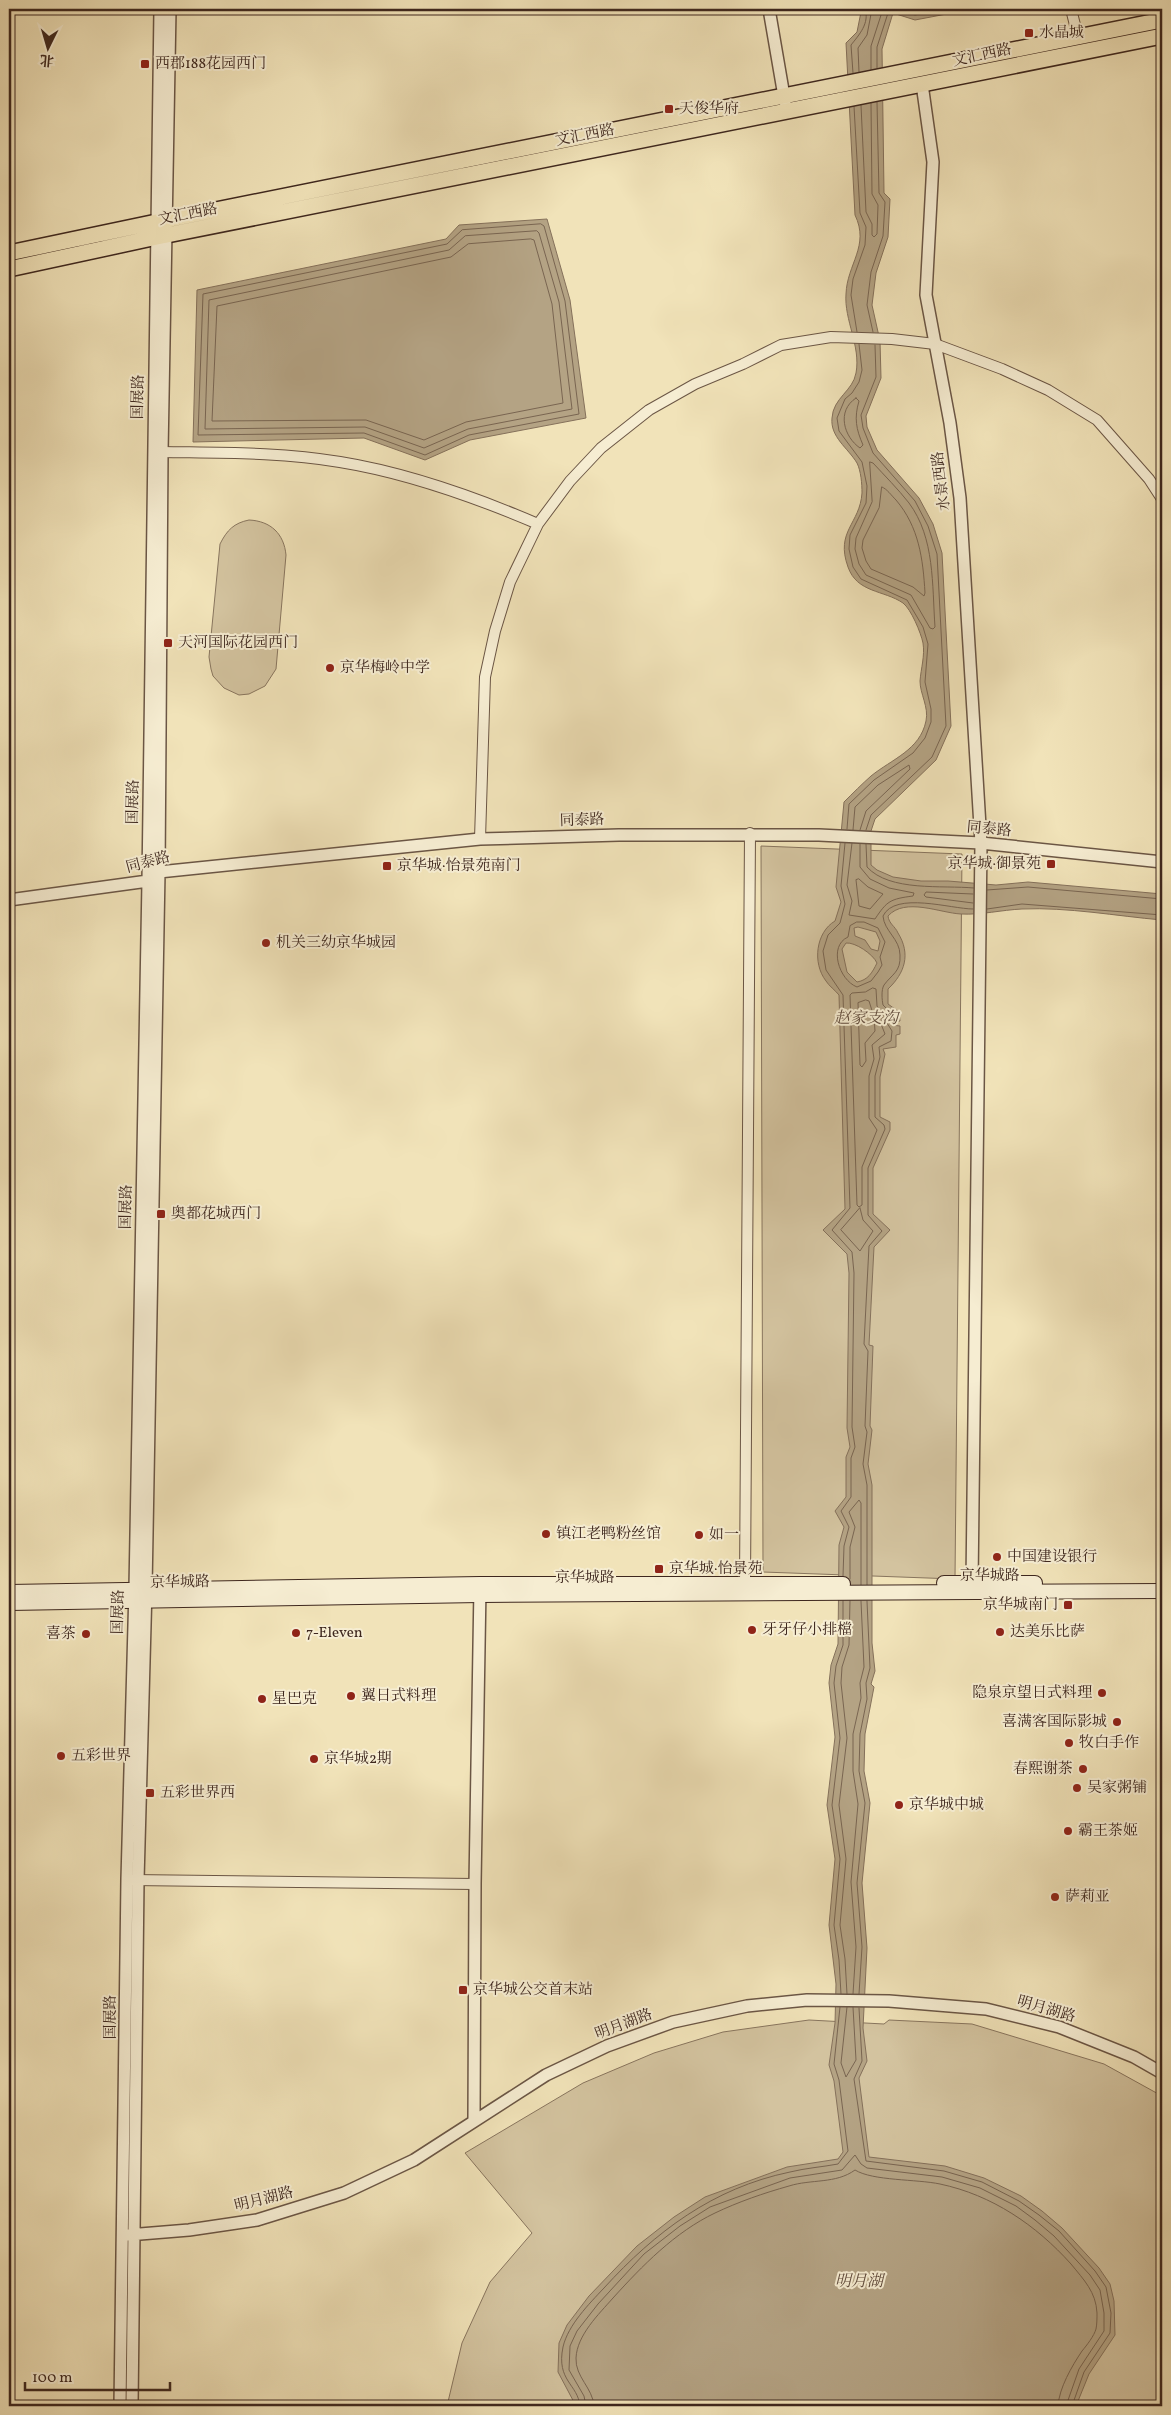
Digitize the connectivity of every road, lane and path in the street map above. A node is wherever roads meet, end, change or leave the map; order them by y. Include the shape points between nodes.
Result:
1 (160, 9) edge
2 (170, 9) edge
3 (769, 9) edge
4 (1071, 9) edge
5 (1162, 20) edge
6 (1162, 36) edge
7 (1078, 37) junction
8 (922, 84) junction
9 (785, 104) junction
10 (161, 221) junction
11 (161, 236) junction
12 (9, 253) edge
13 (9, 269) edge
14 (934, 344) junction
15 (162, 452) junction
16 (1162, 499) edge
17 (538, 524) junction
18 (750, 833) junction
19 (480, 839) junction
20 (981, 843) junction
21 (1162, 862) edge
22 (159, 872) junction
23 (148, 881) junction
24 (9, 900) edge
25 (1162, 1581) edge
26 (745, 1583) junction
27 (972, 1583) junction
28 (821, 1588) junction
29 (898, 1588) junction
30 (480, 1590) junction
31 (1162, 1590) edge
32 (9, 1592) edge
33 (140, 1594) junction
34 (9, 1603) edge
35 (132, 1880) junction
36 (475, 1884) junction
37 (1162, 2072) edge
38 (474, 2120) junction
39 (129, 2235) junction
40 (120, 2406) edge
41 (132, 2406) edge

1 - 10 street, 国展路
2 - 10 street, 国展路
3 - 9 street
4 - 7 street
5 - 7 main road, 文汇西路
6 - 8 main road, 文汇西路
7 - 9 main road, 文汇西路 via 868,79
8 - 9 main road, 文汇西路 via 868,95
8 - 14 street, 水景西路 via 933,162 926,295
9 - 10 main road, 文汇西路
9 - 11 main road, 文汇西路
10 - 11 street, 国展路
10 - 12 main road, 文汇西路
11 - 13 main road, 文汇西路
11 - 15 street, 国展路
11 - 23 street, 国展路
14 - 16 street via 1048,390 1097,420 1149,479
14 - 17 street via 831,337 781,345 695,384 649,410 601,448 570,481
14 - 20 street, 水景西路 via 950,423 960,498
15 - 17 street via 259,454 340,462 484,501
15 - 22 street, 国展路
17 - 19 street via 510,582 494,631 485,677
18 - 19 street, 同泰路
18 - 20 street, 同泰路
18 - 26 street
19 - 22 street, 同泰路
20 - 21 street, 同泰路
20 - 27 street, 水景西路
22 - 23 street, 同泰路
22 - 33 street, 国展路
23 - 24 street, 同泰路
23 - 33 street, 国展路
25 - 27 main road, 京华城路
26 - 28 main road, 京华城路
26 - 30 main road, 京华城路
27 - 29 main road, 京华城路
28 - 29 main road, 京华城路
28 - 30 main road, 京华城路
29 - 31 main road, 京华城路
30 - 33 main road, 京华城路
30 - 36 street
32 - 33 main road, 京华城路
33 - 34 main road, 京华城路
33 - 35 street, 国展路
35 - 36 street
35 - 39 street, 国展路
36 - 38 street
37 - 38 street, 明月湖路 via 1134,2057 1059,2027 986,2009 889,2001 807,2000 747,2006 673,2022 608,2046 546,2075
38 - 39 street, 明月湖路 via 414,2160 344,2193 257,2220
39 - 40 street, 国展路
39 - 41 street, 国展路

